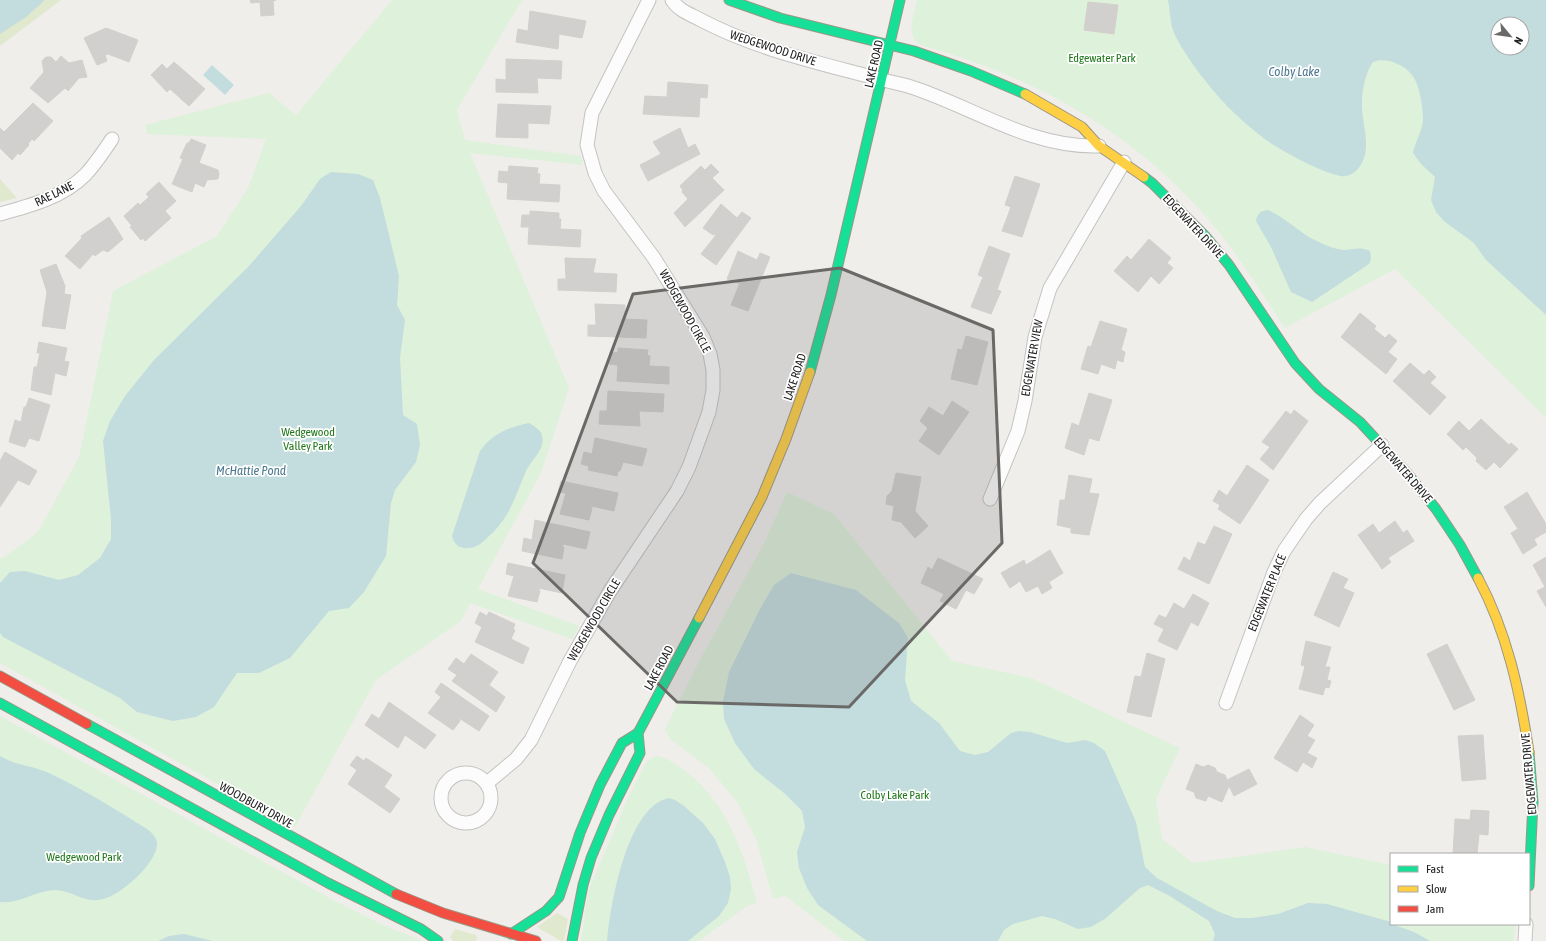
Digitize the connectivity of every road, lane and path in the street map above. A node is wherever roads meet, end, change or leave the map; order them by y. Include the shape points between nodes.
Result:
1 (649, 0) edge
2 (672, 0) edge
3 (728, 0) edge
4 (900, 0) edge
5 (891, 44) junction
6 (883, 80) junction
7 (112, 139) dead end
8 (1099, 146) junction
9 (1124, 162) junction
10 (0, 214) edge
11 (1382, 445) junction
12 (990, 499) dead end
13 (0, 676) edge
14 (0, 703) edge
15 (1226, 703) dead end
16 (638, 733) junction
17 (487, 783) dead end
18 (1530, 866) edge
19 (1526, 925) edge
20 (511, 934) junction
21 (438, 941) edge
22 (501, 941) edge
23 (536, 941) edge
24 (572, 941) edge
25 (1525, 941) edge

1 - 17 street, WEDGEWOOD CIRCLE via 592,113 587,145 595,173 604,191 654,258 710,354 713,390 709,412 692,460 677,491 610,591 570,660 531,740 516,759
2 - 6 street, WEDGEWOOD DRIVE via 677,8 752,43 790,56
3 - 5 street via 780,18
4 - 5 street, LAKE ROAD
5 - 6 street, LAKE ROAD
5 - 8 street, EDGEWATER DRIVE via 971,71 1028,96 1082,127
6 - 8 street via 937,96 1012,130 1077,146
6 - 16 street, LAKE ROAD via 830,298 797,410 753,516
7 - 10 street, RAE LANE via 92,168 68,189 24,208
8 - 9 street, EDGEWATER DRIVE
9 - 11 street, EDGEWATER DRIVE via 1152,184 1201,232 1229,265 1295,363 1319,389 1360,422
9 - 12 street, EDGEWATER VIEW via 1050,288 1034,337 1018,431
11 - 15 street, EDGEWATER PLACE via 1306,518 1284,551
11 - 18 street, EDGEWATER DRIVE via 1436,509 1456,539 1482,586 1499,627 1514,672 1529,754 1533,808
13 - 20 street, WOODBURY DRIVE via 388,891 432,910
14 - 21 street
16 - 20 street, LAKE ROAD via 622,743 600,785 580,833 559,897 546,911
16 - 24 street via 640,753 609,815 592,858 583,885
19 - 25 street
20 - 22 street, LAKE ROAD
20 - 23 street, WOODBURY DRIVE

